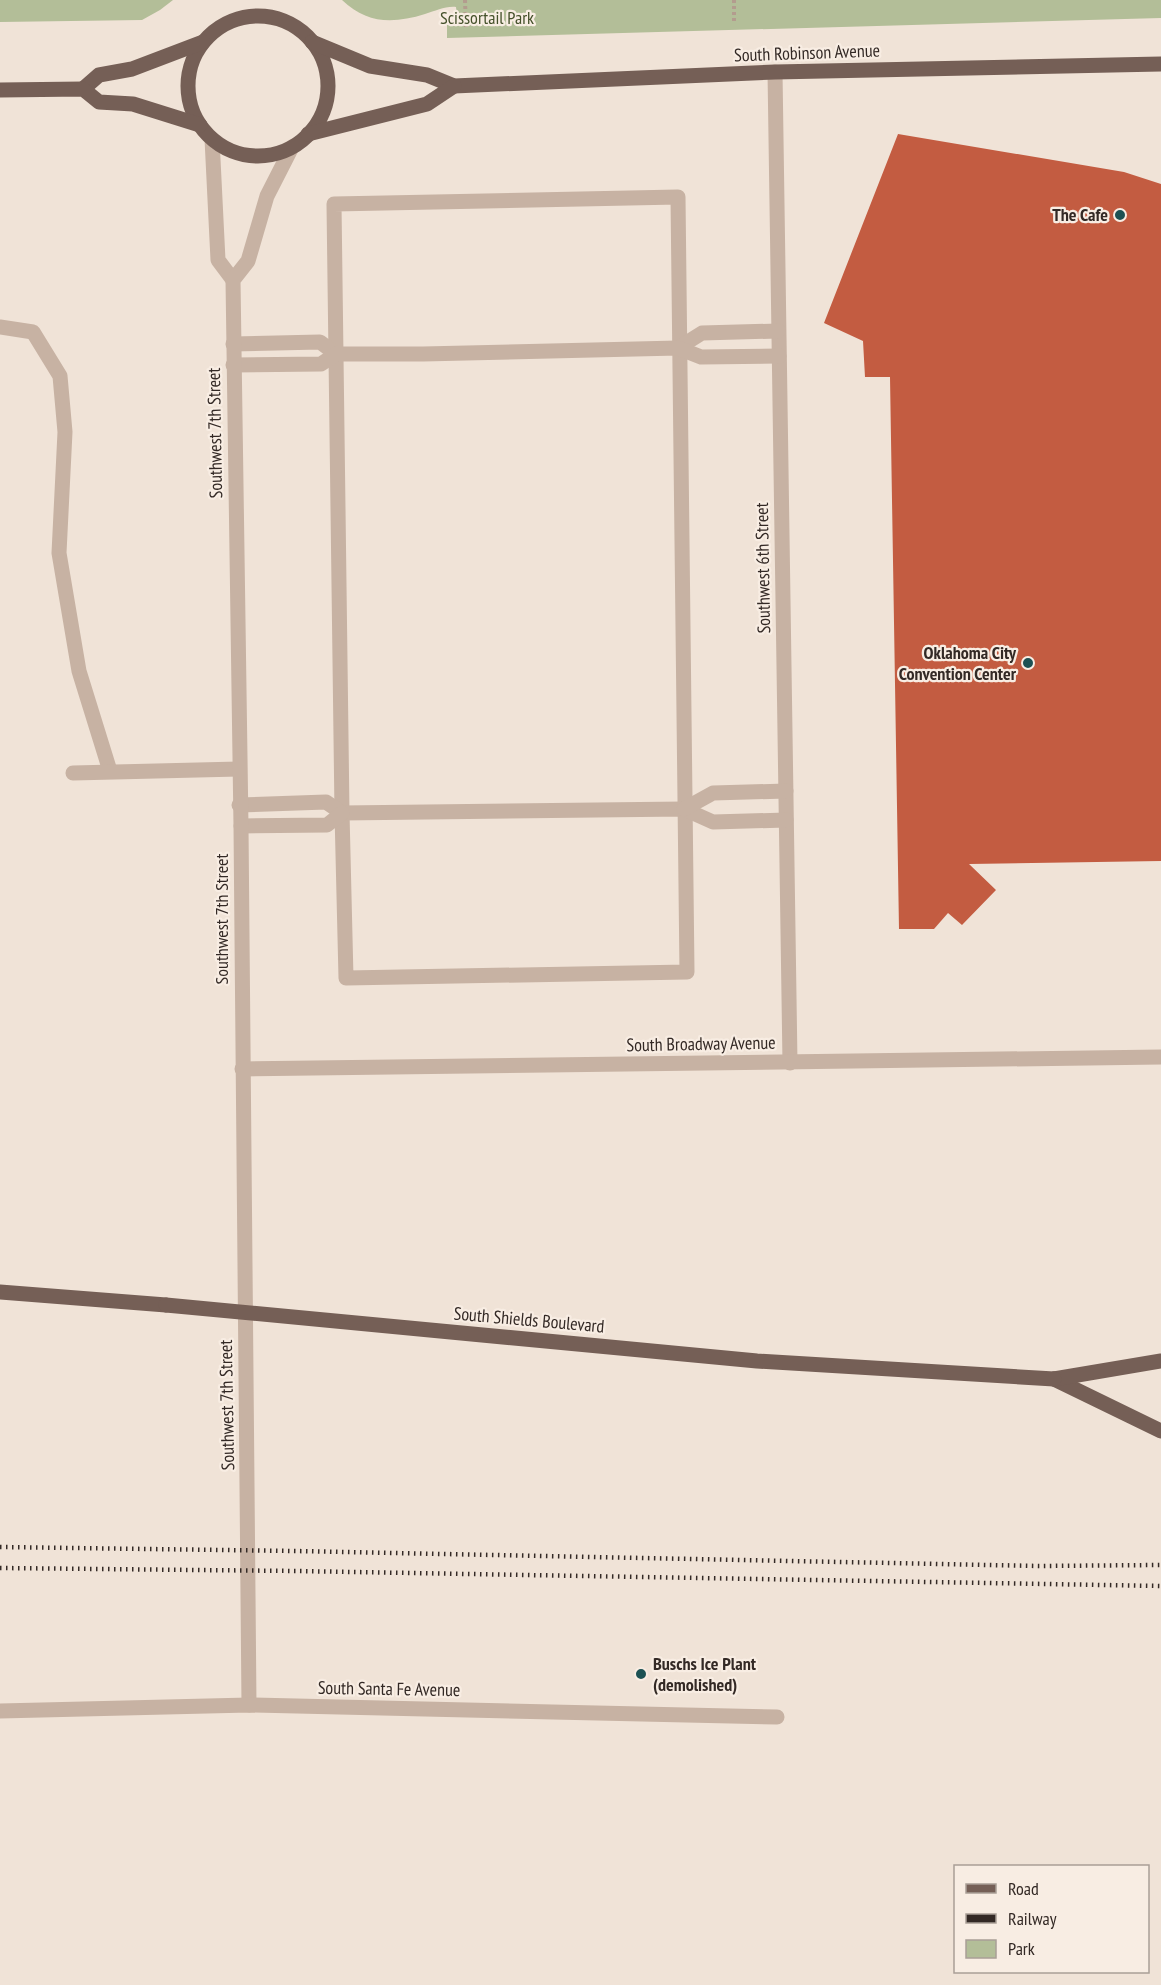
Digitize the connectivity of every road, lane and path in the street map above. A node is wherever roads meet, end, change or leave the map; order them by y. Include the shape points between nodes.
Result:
1 (465, 0) edge
2 (734, 0) edge
3 (734, 21) dead end
4 (466, 29) dead end
5 (203, 42) junction
6 (312, 42) junction
7 (1161, 64) edge
8 (775, 72) junction
9 (454, 86) junction
10 (83, 89) junction
11 (0, 90) edge
12 (200, 125) junction
13 (308, 134) junction
14 (212, 139) junction
15 (292, 147) junction
16 (233, 280) junction
17 (0, 327) edge
18 (778, 331) junction
19 (233, 344) junction
20 (678, 348) junction
21 (336, 354) junction
22 (779, 356) junction
23 (233, 365) junction
24 (239, 769) junction
25 (110, 771) junction
26 (73, 773) dead end
27 (786, 791) junction
28 (239, 805) junction
29 (684, 809) junction
30 (342, 813) junction
31 (786, 820) junction
32 (241, 826) junction
33 (1161, 1057) edge
34 (790, 1063) junction
35 (242, 1069) junction
36 (0, 1292) edge
37 (1161, 1361) edge
38 (1054, 1379) junction
39 (1161, 1431) edge
40 (249, 1705) junction
41 (0, 1711) edge
42 (777, 1718) dead end

1 - 4 path
2 - 3 path
5 - 6 main road via 218,28 238,18 257,15 298,28
5 - 10 main road via 132,69 99,75
5 - 12 main road via 192,61 188,86 190,106
6 - 9 main road, South Robinson Avenue via 370,66 427,75
6 - 13 main road via 321,56 327,87 320,118
7 - 8 main road, South Robinson Avenue
8 - 9 main road, South Robinson Avenue
8 - 18 street, Southwest 6th Street
9 - 13 main road via 427,104
10 - 11 main road
10 - 12 main road via 99,102 133,104
12 - 14 main road
13 - 15 main road
14 - 15 main road via 228,150 251,156
14 - 16 street via 218,260
15 - 16 street via 267,196 248,261
16 - 19 street, Southwest 7th Street
17 - 25 street via 33,333 60,376 65,432 59,553 79,671
18 - 20 street via 702,333
18 - 22 street, Southwest 6th Street
19 - 21 street via 320,342
19 - 23 street, Southwest 7th Street
20 - 21 street
20 - 21 street via 678,197 667,197 334,204
20 - 22 street via 701,357
20 - 29 street
21 - 23 street via 321,364
21 - 30 street
22 - 27 street, Southwest 6th Street
23 - 24 street, Southwest 7th Street
24 - 25 street
24 - 28 street, Southwest 7th Street
25 - 26 street
27 - 29 street via 713,793
27 - 31 street, Southwest 6th Street
28 - 30 street via 326,802
28 - 32 street, Southwest 7th Street
29 - 30 street
29 - 30 street via 687,972 346,978
29 - 31 street via 713,822
30 - 32 street via 327,825
31 - 34 street, Southwest 6th Street
32 - 35 street, Southwest 7th Street
33 - 34 street, South Broadway Avenue
34 - 35 street, South Broadway Avenue
35 - 40 street, Southwest 7th Street
36 - 38 main road, South Shields Boulevard, bridge via 757,1361
37 - 38 main road, South Shields Boulevard
38 - 39 main road, South Shields Boulevard
40 - 41 street, South Santa Fe Avenue
40 - 42 street, South Santa Fe Avenue

